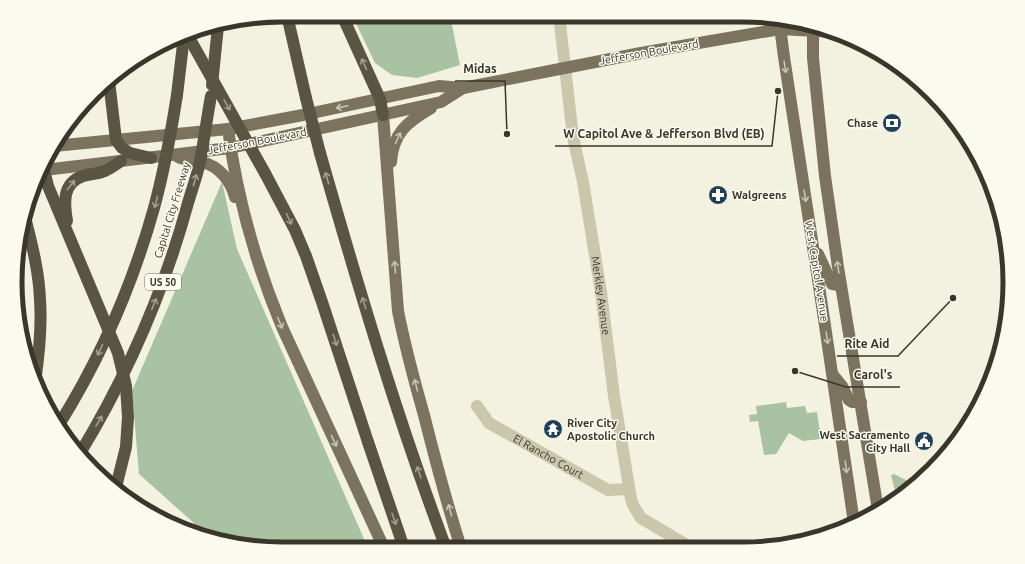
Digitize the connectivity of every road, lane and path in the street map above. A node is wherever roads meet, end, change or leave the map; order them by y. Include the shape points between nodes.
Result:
1 (289, 22) edge
2 (345, 22) edge
3 (560, 22) edge
4 (779, 24) edge
5 (780, 24) edge
6 (218, 30) edge
7 (813, 32) edge
8 (190, 39) edge
9 (183, 42) edge
10 (565, 68) junction
11 (110, 88) edge
12 (463, 88) junction
13 (380, 99) junction
14 (441, 102) junction
15 (383, 115) junction
16 (228, 129) junction
17 (116, 140) junction
18 (61, 145) edge
19 (230, 148) junction
20 (173, 155) junction
21 (151, 158) junction
22 (121, 162) junction
23 (48, 170) edge
24 (45, 175) edge
25 (389, 189) junction
26 (28, 229) edge
27 (249, 233) junction
28 (69, 236) junction
29 (812, 242) junction
30 (841, 286) junction
31 (37, 369) edge
32 (833, 375) junction
33 (861, 402) junction
34 (477, 406) dead end
35 (62, 420) edge
36 (83, 448) edge
37 (118, 483) edge
38 (629, 489) junction
39 (877, 504) edge
40 (853, 517) edge
41 (381, 542) edge
42 (402, 542) edge
43 (444, 542) edge
44 (459, 542) edge
45 (682, 542) edge

43 -> 1 highway, bridge via 379,354 320,153
13 -> 2 highway
3 - 10 street, Merkley Avenue
4 - 10 main road, Jefferson Boulevard
5 -> 29 main road, West Capitol Avenue
36 -> 6 highway, Capital City Freeway / US 50, bridge via 130,361 178,240 200,162 211,96
30 -> 7 main road, West Capitol Avenue via 825,170 813,58
8 -> 42 highway, bridge via 266,175 306,256
9 -> 35 highway, Capital City Freeway / US 50, bridge via 164,167 138,258 98,354
10 - 12 main road, Jefferson Boulevard
10 - 38 street, Merkley Avenue via 573,137 601,292
11 - 17 highway
12 - 13 main road, Jefferson Boulevard via 439,86
12 - 14 main road, Jefferson Boulevard
13 - 15 highway
13 -> 16 main road, Jefferson Boulevard
14 - 15 main road, Jefferson Boulevard
25 -> 14 main road via 391,159 399,134 412,118
15 - 19 main road, Jefferson Boulevard
15 - 25 main road
16 - 17 main road, Jefferson Boulevard
16 - 19 main road
17 - 18 main road, Jefferson Boulevard
17 - 21 highway via 130,153
19 - 20 main road, Jefferson Boulevard
19 - 27 main road
20 - 21 main road, Jefferson Boulevard
20 - 27 main road via 186,161 210,165 224,175
21 - 22 main road, Jefferson Boulevard
22 - 23 main road, Jefferson Boulevard
28 -> 22 highway via 65,204 65,194 69,186 84,175 103,172
24 - 28 highway
44 -> 25 main road via 403,333 396,287
26 - 31 highway via 37,272 41,319
27 -> 41 main road via 282,327
28 - 37 highway via 118,353 126,386 126,447
29 - 30 main road via 832,284
29 -> 32 main road, West Capitol Avenue
30 - 33 main road, West Capitol Avenue
32 - 33 main road via 844,388 849,400
32 -> 40 main road, West Capitol Avenue
33 - 39 main road, West Capitol Avenue
34 - 38 street, El Rancho Court via 489,423 608,490
38 - 45 street, Merkley Avenue via 633,505 641,518

